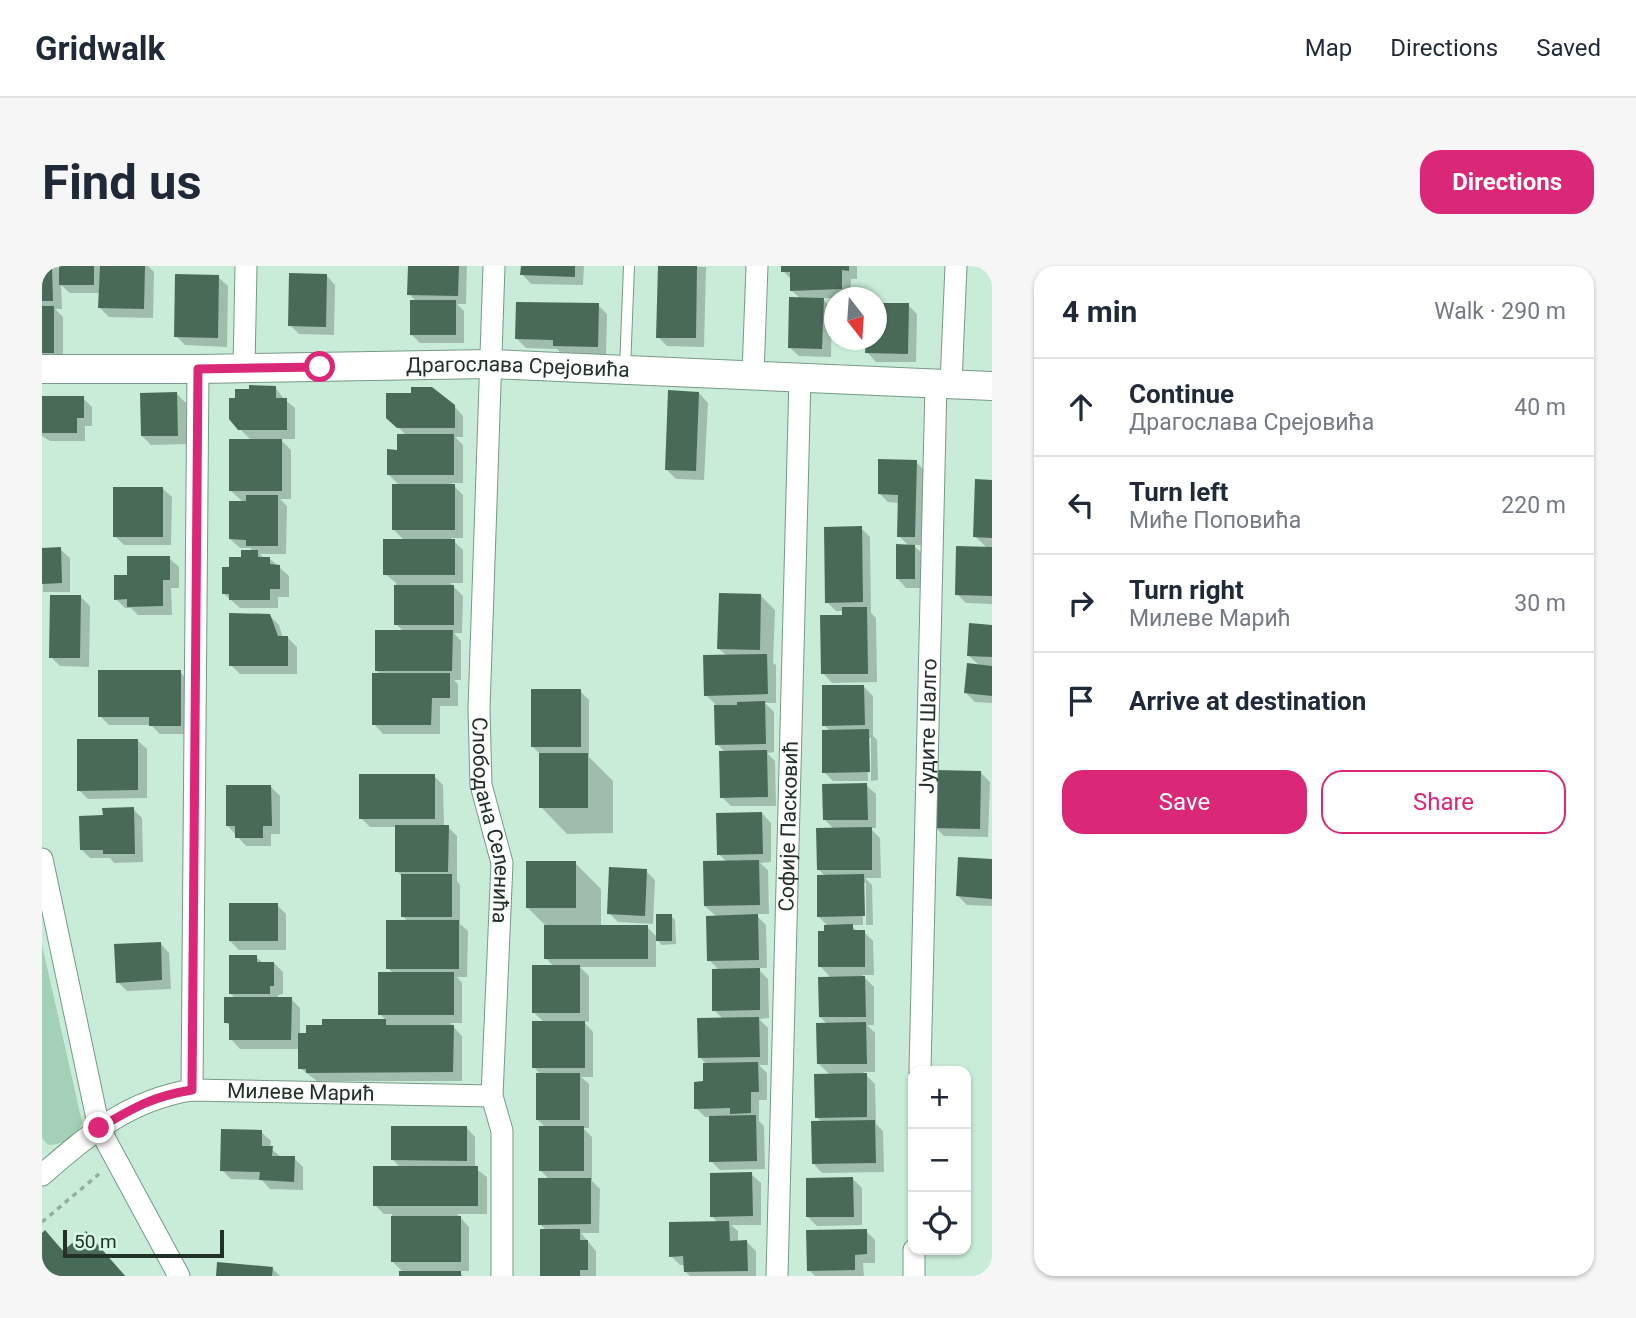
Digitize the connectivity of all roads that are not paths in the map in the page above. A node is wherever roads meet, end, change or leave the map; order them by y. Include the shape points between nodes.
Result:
1 (246, 266) edge
2 (494, 266) edge
3 (629, 266) edge
4 (757, 266) edge
5 (956, 266) edge
6 (490, 364) junction
7 (244, 368) junction
8 (42, 369) edge
9 (198, 369) junction
10 (625, 369) junction
11 (753, 374) junction
12 (800, 377) junction
13 (943, 383) junction
14 (992, 386) edge
15 (42, 859) edge
16 (920, 1066) edge
17 (192, 1090) junction
18 (492, 1096) junction
19 (99, 1128) junction
20 (44, 1170) edge
21 (914, 1255) edge
22 (179, 1276) edge
23 (502, 1276) edge
24 (777, 1276) edge
25 (914, 1276) edge

1 - 7 street
2 - 6 street, Слободана Селенића
3 - 10 lane
4 - 11 street
5 - 13 street, Јудите Шалго
6 - 7 street, Драгослава Срејовића
6 - 10 street, Драгослава Срејовића
6 - 18 street, Слободана Селенића via 479,709 481,785 502,863
7 - 9 street, Драгослава Срејовића
8 - 9 street, Драгослава Срејовића
9 - 17 street
10 - 11 street, Драгослава Срејовића
11 - 12 street, Драгослава Срејовића
12 - 13 street, Драгослава Срејовића
12 - 24 street, Софије Пасковић
13 - 14 street, Драгослава Срејовића
13 - 16 street, Јудите Шалго
15 - 19 street
17 - 18 street, Милеве Марић
17 - 19 street, Милеве Марић via 137,1105
18 - 23 street, Слободана Селенића via 502,1130
19 - 20 street, Милеве Марић
19 - 22 street
21 - 25 street

